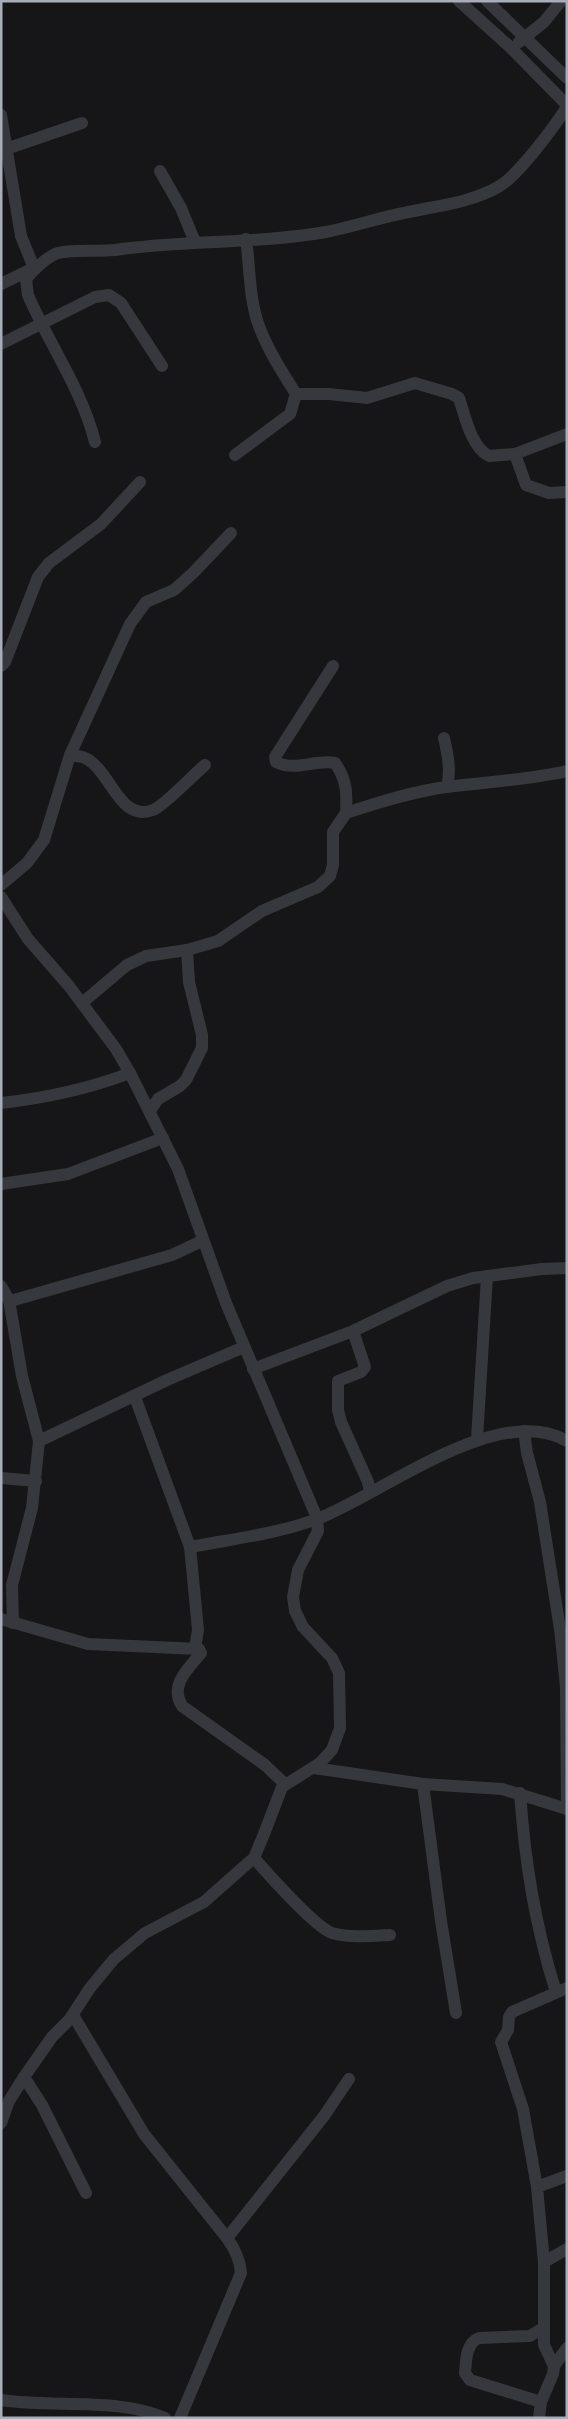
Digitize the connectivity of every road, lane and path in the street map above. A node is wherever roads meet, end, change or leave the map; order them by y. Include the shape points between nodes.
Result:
1 (459, 1) edge
2 (488, 1) edge
3 (561, 1) edge
4 (525, 39) junction
5 (510, 48) junction
6 (567, 78) edge
7 (567, 106) edge
8 (1, 115) edge
9 (82, 123) dead end
10 (6, 149) junction
11 (160, 172) dead end
12 (246, 239) junction
13 (196, 242) junction
14 (34, 268) junction
15 (1, 284) edge
16 (40, 323) junction
17 (1, 344) edge
18 (162, 366) dead end
19 (296, 394) junction
20 (567, 434) edge
21 (96, 442) dead end
22 (514, 454) junction
23 (235, 456) dead end
24 (140, 482) dead end
25 (567, 492) edge
26 (231, 533) dead end
27 (1, 666) edge
28 (333, 666) dead end
29 (444, 738) dead end
30 (70, 755) junction
31 (205, 765) dead end
32 (567, 771) edge
33 (447, 787) junction
34 (346, 812) junction
35 (1, 885) edge
36 (1, 897) edge
37 (187, 950) junction
38 (82, 1003) junction
39 (130, 1073) junction
40 (1, 1103) edge
41 (150, 1111) junction
42 (163, 1138) junction
43 (1, 1184) edge
44 (202, 1241) junction
45 (567, 1268) edge
46 (487, 1276) junction
47 (1, 1286) edge
48 (9, 1300) junction
49 (353, 1331) junction
50 (244, 1347) junction
51 (253, 1369) junction
52 (135, 1397) junction
53 (524, 1430) junction
54 (477, 1439) junction
55 (39, 1441) junction
56 (567, 1441) edge
57 (1, 1478) edge
58 (36, 1481) junction
59 (370, 1492) junction
60 (317, 1518) junction
61 (190, 1547) junction
62 (7, 1621) edge
63 (195, 1648) junction
64 (314, 1768) junction
65 (285, 1784) junction
66 (423, 1784) junction
67 (520, 1793) junction
68 (567, 1809) edge
69 (254, 1858) junction
70 (390, 1935) dead end
71 (561, 1990) edge
72 (456, 2013) dead end
73 (73, 2015) junction
74 (24, 2078) junction
75 (350, 2079) dead end
76 (1, 2124) edge
77 (567, 2176) edge
78 (537, 2187) junction
79 (86, 2194) dead end
80 (227, 2238) junction
81 (567, 2249) edge
82 (544, 2262) junction
83 (542, 2328) junction
84 (567, 2348) edge
85 (554, 2366) junction
86 (1, 2400) edge
87 (541, 2402) junction
88 (165, 2418) edge
89 (180, 2418) edge
90 (539, 2418) edge

1 - 5 street
2 - 4 street
3 - 4 street
4 - 5 street
4 - 6 street
5 - 7 street
7 - 12 street via 518,170 500,186 478,197 327,232
8 - 10 street
9 - 10 street
10 - 14 street via 21,236
11 - 13 street
12 - 13 street
12 - 19 street via 259,326 273,357
13 - 14 street via 100,252 65,252
14 - 15 street
14 - 16 street via 25,284
16 - 17 street
16 - 18 street via 96,297 109,295 121,303
16 - 21 street via 77,395
19 - 22 street via 367,398 415,383 422,384 459,398 475,441 484,454 496,457
19 - 23 street via 290,414
20 - 22 street
22 - 25 street via 526,485 549,493
24 - 27 street via 101,524 49,563 38,577
26 - 30 street via 174,590 146,602 130,624
28 - 34 street via 275,757 276,762 283,765 307,765 322,760 335,763 347,785
29 - 33 street via 449,759
30 - 31 street via 86,759 128,807 137,812 154,810
30 - 35 street via 44,840 27,863
32 - 33 street via 539,778
33 - 34 street via 400,796
34 - 37 street via 334,832 333,865 325,882 262,911 218,941
36 - 38 street via 28,939
37 - 38 street via 146,956 127,965
37 - 41 street via 189,982 202,1035 202,1048 186,1080 158,1099
38 - 39 street
39 - 40 street via 86,1089
39 - 41 street
41 - 42 street
42 - 43 street via 68,1174
42 - 44 street via 178,1169
44 - 48 street via 172,1255
44 - 50 street
45 - 46 street
46 - 49 street via 447,1286
46 - 54 street
47 - 48 street
48 - 55 street via 22,1376
49 - 51 street
49 - 59 street via 366,1367 362,1372 338,1381 338,1410
50 - 51 street
50 - 52 street
51 - 60 street
52 - 55 street
52 - 61 street
53 - 54 street
53 - 56 street via 556,1434
53 - 68 street via 540,1502 560,1629 566,1687
54 - 59 street
55 - 58 street
57 - 58 street
58 - 62 street
59 - 60 street
60 - 61 street via 262,1534
60 - 64 street via 318,1531 298,1570 293,1597 295,1611 303,1627 337,1666 340,1728 332,1750
61 - 63 street via 198,1630
62 - 63 street via 94,1645
63 - 65 street via 200,1650 200,1654 178,1685 182,1706 265,1765
64 - 65 street
64 - 66 street
65 - 69 street
66 - 67 street
66 - 72 street
67 - 68 street
67 - 71 street via 533,1908
69 - 70 street via 329,1932
69 - 73 street via 204,1902 152,1928 125,1948 90,1988
71 - 78 street via 512,2012 501,2042 523,2109
73 - 74 street via 52,2037
73 - 80 street via 144,2134
74 - 76 street via 9,2101
74 - 79 street via 42,2105
75 - 80 street via 313,2131
77 - 78 street
78 - 82 street
80 - 89 street via 234,2248 241,2272
81 - 82 street
82 - 83 street
83 - 85 street via 545,2349
83 - 87 street via 530,2336 473,2340 464,2373 470,2380
84 - 85 street
85 - 87 street
86 - 88 street via 124,2407
87 - 90 street

